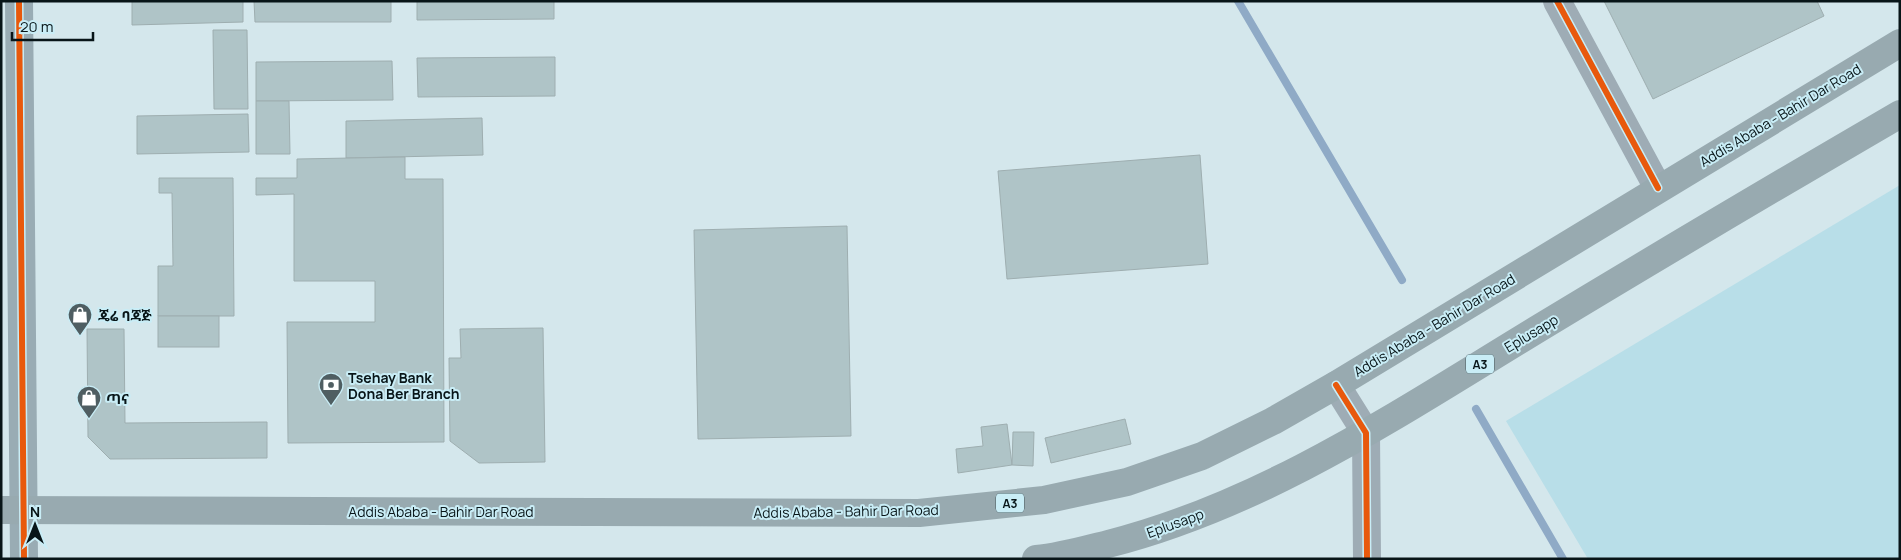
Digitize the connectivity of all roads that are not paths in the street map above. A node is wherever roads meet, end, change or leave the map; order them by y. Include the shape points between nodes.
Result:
1 (19, 1) edge
2 (1557, 1) edge
3 (1900, 43) edge
4 (1900, 114) edge
5 (1658, 188) junction
6 (1336, 385) junction
7 (1366, 433) junction
8 (12, 510) edge
9 (24, 559) edge
10 (1036, 559) edge
11 (1367, 559) edge

1 - 8 street
2 - 5 street
3 - 5 highway, Addis Ababa - Bahir Dar Road / A3
4 - 7 highway, Eplusapp / A3
5 - 6 highway, Addis Ababa - Bahir Dar Road / A3
6 - 7 street
6 - 8 highway, Addis Ababa - Bahir Dar Road / A3 via 1202,456 1127,482 1044,500 919,513
7 - 10 highway, Eplusapp / A3 via 1218,508 1146,534 1053,558
7 - 11 street
8 - 9 street

